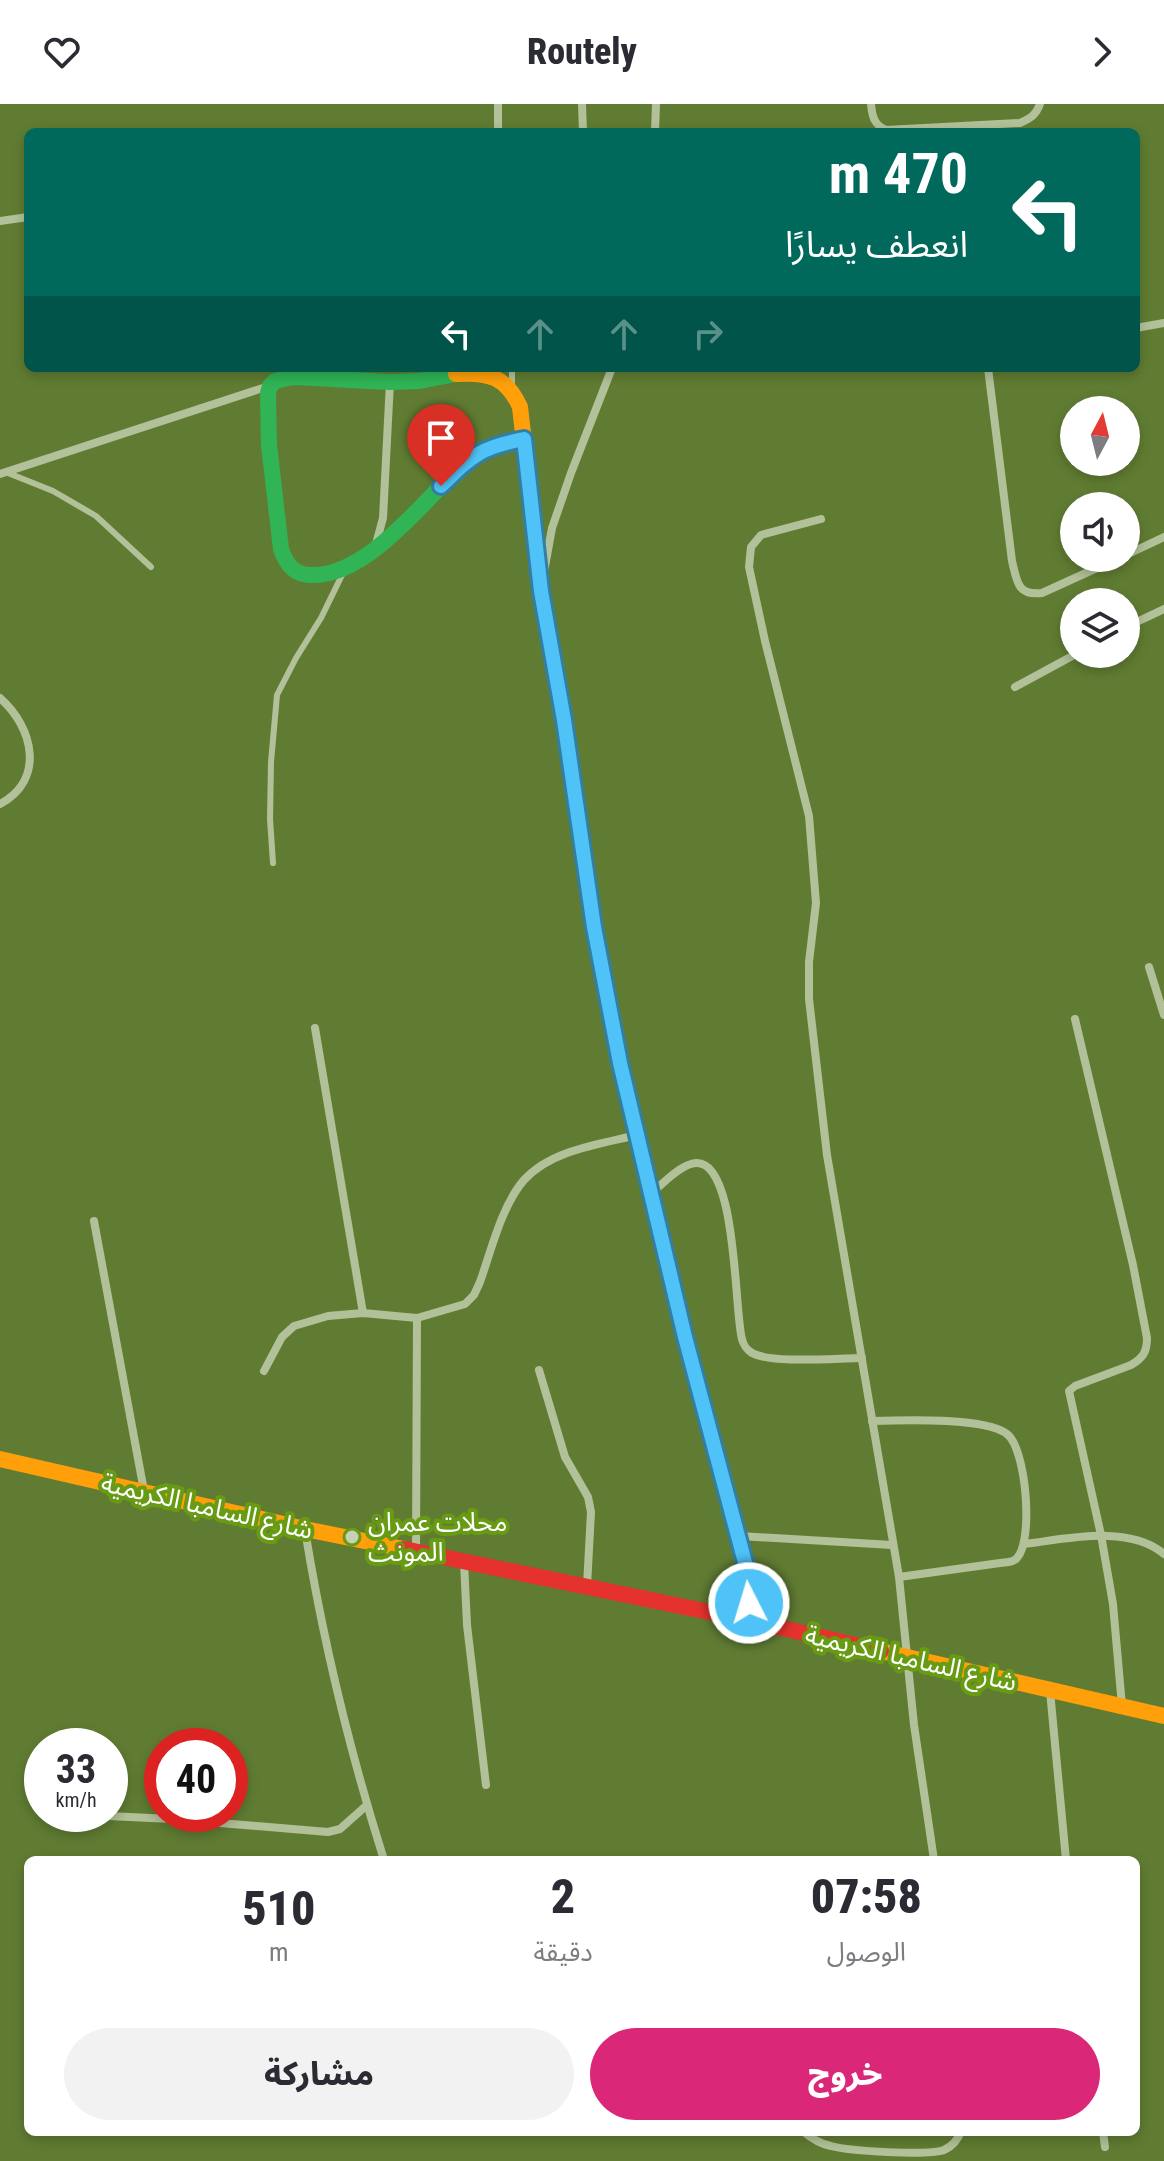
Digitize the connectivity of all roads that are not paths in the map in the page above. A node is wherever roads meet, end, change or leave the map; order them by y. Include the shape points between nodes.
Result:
1 (498, 104) edge
2 (582, 104) edge
3 (656, 104) edge
4 (871, 104) edge
5 (1040, 104) edge
6 (498, 128) edge
7 (583, 128) edge
8 (655, 128) edge
9 (882, 128) edge
10 (967, 128) edge
11 (24, 218) edge
12 (0, 221) edge
13 (1164, 323) edge
14 (1140, 327) edge
15 (512, 372) edge
16 (610, 372) edge
17 (988, 372) edge
18 (390, 382) junction
19 (270, 386) junction
20 (513, 391) junction
21 (524, 439) junction
22 (4, 473) edge
23 (821, 519) dead end
24 (1164, 537) edge
25 (1140, 548) edge
26 (374, 549) junction
27 (347, 566) junction
28 (151, 567) dead end
29 (1088, 572) edge
30 (541, 591) junction
31 (1164, 609) edge
32 (1140, 620) edge
33 (1060, 663) edge
34 (1015, 687) dead end
35 (0, 698) edge
36 (0, 804) edge
37 (273, 863) dead end
38 (1149, 967) dead end
39 (1164, 1015) edge
40 (1075, 1019) dead end
41 (315, 1028) dead end
42 (638, 1135) junction
43 (652, 1192) junction
44 (94, 1221) dead end
45 (363, 1313) junction
46 (417, 1318) junction
47 (862, 1358) junction
48 (539, 1370) dead end
49 (264, 1371) dead end
50 (872, 1421) junction
51 (0, 1459) edge
52 (144, 1492) junction
53 (305, 1529) junction
54 (1101, 1535) junction
55 (739, 1536) junction
56 (1024, 1544) junction
57 (892, 1545) junction
58 (416, 1551) junction
59 (1164, 1554) edge
60 (464, 1562) junction
61 (899, 1577) junction
62 (587, 1587) junction
63 (748, 1620) junction
64 (907, 1657) junction
65 (1050, 1690) junction
66 (1122, 1706) junction
67 (1164, 1716) edge
68 (486, 1785) dead end
69 (367, 1805) junction
70 (128, 1817) edge
71 (383, 1856) edge
72 (933, 1856) edge
73 (1066, 1856) edge
74 (809, 2136) edge
75 (959, 2136) edge
76 (1104, 2136) edge
77 (1105, 2147) dead end

1 - 6 street
2 - 7 street
3 - 8 street
4 - 9 street
5 - 10 street via 1020,123
11 - 12 street
13 - 14 street
15 - 20 lane
16 - 30 street via 552,528
17 - 29 street via 1018,585 1025,592 1042,593
18 - 19 street via 293,377
18 - 20 street via 484,374
18 - 26 street via 383,518
19 - 22 street
19 - 27 street via 269,445 283,560 308,576
20 - 21 street
21 - 26 street via 472,455
21 - 30 street
22 - 28 lane via 53,491 96,516
23 - 47 street via 761,535 751,547 749,567 809,816 816,903 809,999 827,1155
24 - 25 street
26 - 27 street
27 - 37 lane via 277,695 271,762
30 - 42 street via 594,927
31 - 32 street
33 - 34 street
35 - 36 street via 18,719 30,749 24,785
38 - 39 street
40 - 54 street via 1147,1338 1139,1361 1069,1391
41 - 45 street
42 - 43 street
42 - 46 street via 539,1166 511,1199 474,1295 465,1304
43 - 47 street via 693,1163 709,1167 732,1232 739,1327 751,1352 792,1359
43 - 55 street
44 - 52 street
45 - 46 street
45 - 49 street via 294,1326
46 - 58 street
47 - 50 street
48 - 62 street via 565,1457 588,1497
50 - 56 street via 944,1421 1005,1432 1018,1451 1023,1478
50 - 57 street
51 - 52 street, شارع السامبا الكريمية
52 - 53 street, شارع السامبا الكريمية
53 - 58 street, شارع السامبا الكريمية
53 - 69 street
54 - 56 street
54 - 59 street via 1139,1540
54 - 66 street
55 - 57 street
55 - 63 street via 751,1585
56 - 61 street via 1012,1561
57 - 61 street
58 - 60 street, شارع السامبا الكريمية
60 - 62 street, شارع السامبا الكريمية
60 - 68 street
61 - 64 street
62 - 63 street, شارع السامبا الكريمية
63 - 64 street, شارع السامبا الكريمية
64 - 65 street, شارع السامبا الكريمية
64 - 72 street
65 - 66 street, شارع السامبا الكريمية
65 - 73 street
66 - 67 street, شارع السامبا الكريمية
69 - 70 street via 340,1829 328,1832
69 - 71 street
74 - 75 street via 831,2146 919,2152 943,2150
76 - 77 street

